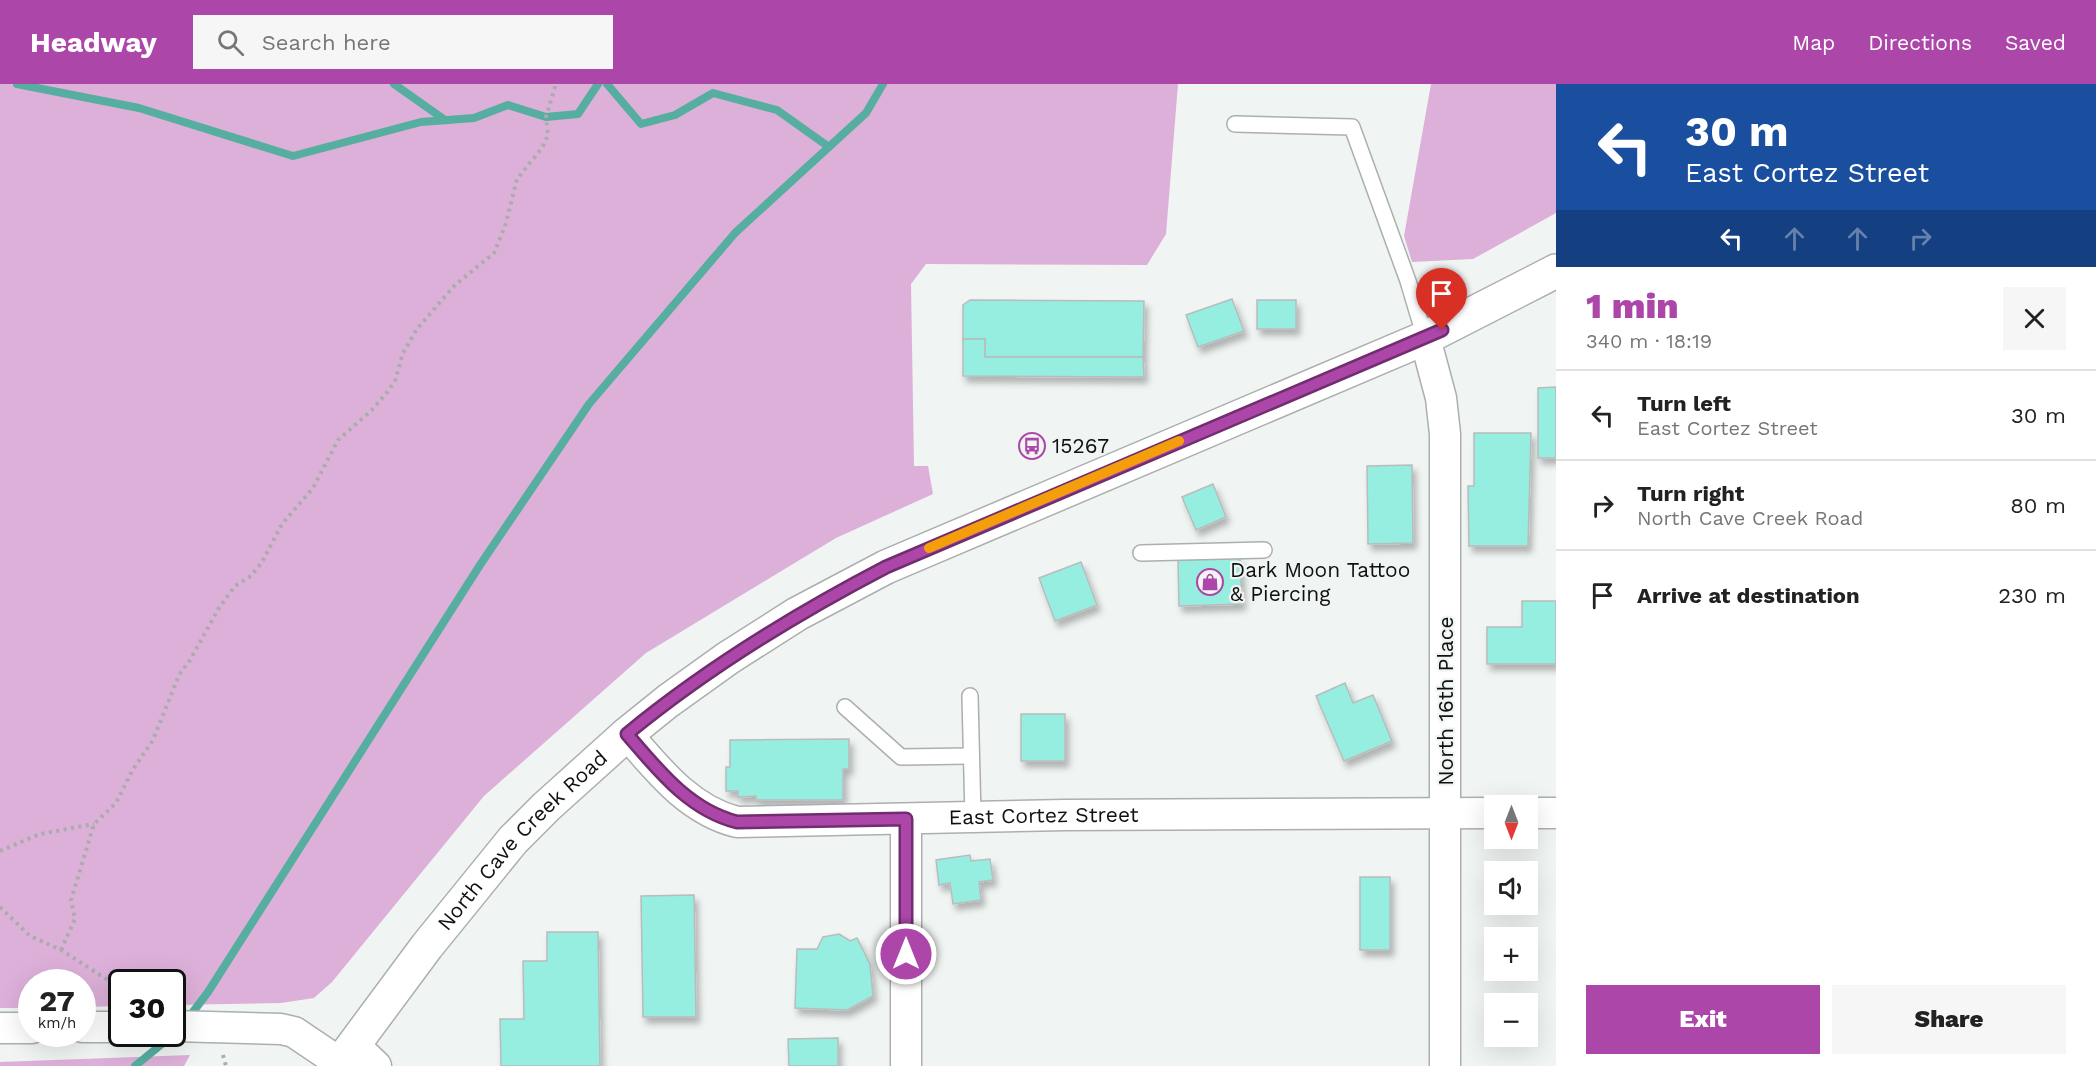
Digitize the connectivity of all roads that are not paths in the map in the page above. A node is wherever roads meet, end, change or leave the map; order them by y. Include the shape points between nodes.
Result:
1 (1235, 124) dead end
2 (1556, 270) edge
3 (1425, 338) junction
4 (1264, 550) dead end
5 (1141, 553) dead end
6 (970, 696) dead end
7 (845, 707) dead end
8 (627, 734) junction
9 (971, 756) junction
10 (1446, 813) junction
11 (1484, 813) edge
12 (1538, 813) edge
13 (1556, 813) edge
14 (973, 817) junction
15 (906, 819) junction
16 (186, 1026) edge
17 (0, 1028) edge
18 (18, 1028) edge
19 (352, 1060) edge
20 (906, 1066) edge
21 (1445, 1066) edge

1 - 3 lane via 1352,127
2 - 3 main road, North Cave Creek Road
3 - 8 main road, North Cave Creek Road via 886,567 797,614 738,652
3 - 10 street, North 16th Place via 1446,434
4 - 5 lane
6 - 9 lane
7 - 9 lane via 901,757
8 - 15 street, East Cortez Street via 661,774 702,808 721,818 737,822
8 - 19 main road, North Cave Creek Road via 513,840 427,946
9 - 14 lane
10 - 11 street, East Cortez Street
10 - 14 street, East Cortez Street
10 - 21 street, North 16th Place
12 - 13 street
14 - 15 street, East Cortez Street
15 - 20 street
16 - 19 street via 281,1029
17 - 18 street

